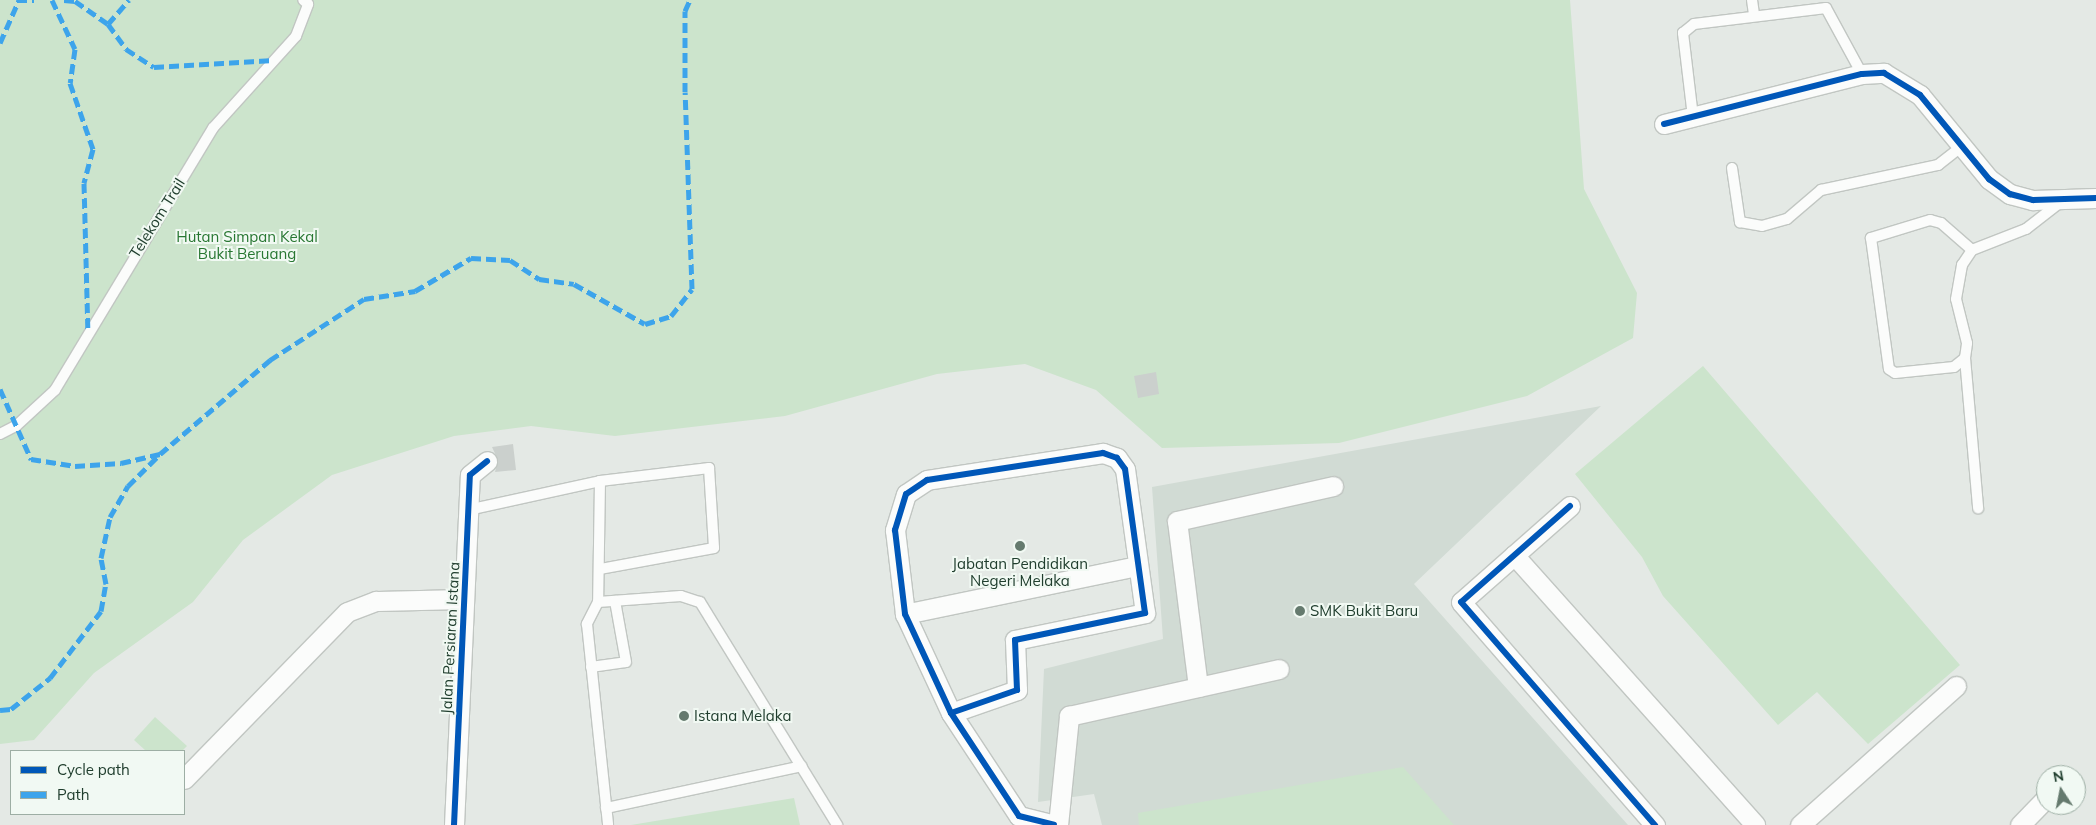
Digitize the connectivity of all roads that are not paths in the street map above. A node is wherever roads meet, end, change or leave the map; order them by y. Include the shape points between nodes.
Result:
1 (303, 0) edge
2 (1752, 0) edge
3 (1754, 15) junction
4 (1862, 74) junction
5 (1693, 118) junction
6 (1664, 124) dead end
7 (1962, 146) junction
8 (1732, 168) dead end
9 (2096, 198) edge
10 (2062, 201) junction
11 (1972, 250) junction
12 (1965, 358) junction
13 (0, 434) edge
14 (487, 461) dead end
15 (600, 481) junction
16 (1333, 486) dead end
17 (1570, 506) dead end
18 (1978, 508) dead end
19 (468, 510) junction
20 (1514, 555) junction
21 (1136, 566) junction
22 (600, 569) junction
23 (464, 599) junction
24 (615, 601) junction
25 (598, 602) junction
26 (905, 614) junction
27 (591, 667) junction
28 (1279, 669) dead end
29 (1956, 686) dead end
30 (1198, 687) junction
31 (951, 713) junction
32 (802, 766) junction
33 (185, 778) edge
34 (1062, 806) junction
35 (606, 808) junction
36 (2036, 808) edge
37 (454, 825) edge
38 (608, 825) edge
39 (837, 825) edge
40 (1054, 825) edge
41 (1058, 825) edge
42 (1071, 825) edge
43 (1655, 825) edge
44 (1755, 825) edge
45 (1800, 825) edge
46 (2020, 825) edge

1 - 13 lane, Telekom Trail via 308,4 296,36 213,128 55,390 16,426
2 - 3 lane
3 - 4 lane via 1826,8
3 - 5 lane via 1694,24 1683,33
4 - 5 street
4 - 7 street via 1884,73 1902,81
5 - 6 street
7 - 8 lane via 1938,166 1821,190 1787,219 1762,226 1740,222
7 - 10 street via 1988,178 2010,194
9 - 10 street
10 - 11 lane via 2026,229
11 - 12 lane via 1957,282
11 - 12 lane via 1941,223 1930,220 1871,238 1890,369 1895,373 1954,367
12 - 18 lane
14 - 19 street, Jalan Persiaran Istana via 470,474
15 - 19 lane
15 - 22 lane
15 - 22 lane via 710,468 714,548
16 - 30 street via 1177,521
17 - 20 street
19 - 23 street, Jalan Persiaran Istana
20 - 43 street via 1461,602
20 - 44 street
21 - 26 street
21 - 26 street via 1125,469 1117,458 1103,453 927,480 906,494 896,530
21 - 31 street via 1145,613 1015,640 1017,690
22 - 25 lane
23 - 33 street via 376,601 347,612
23 - 37 street, Jalan Persiaran Istana
24 - 25 lane
24 - 27 lane via 626,662
24 - 32 lane via 680,596 700,602
25 - 27 lane via 588,624
26 - 31 street
27 - 35 lane
28 - 30 street
29 - 45 street
30 - 34 street via 1069,716
31 - 40 street via 1019,816
32 - 35 lane
32 - 39 lane
34 - 41 street
34 - 42 street
35 - 38 lane
36 - 46 street

